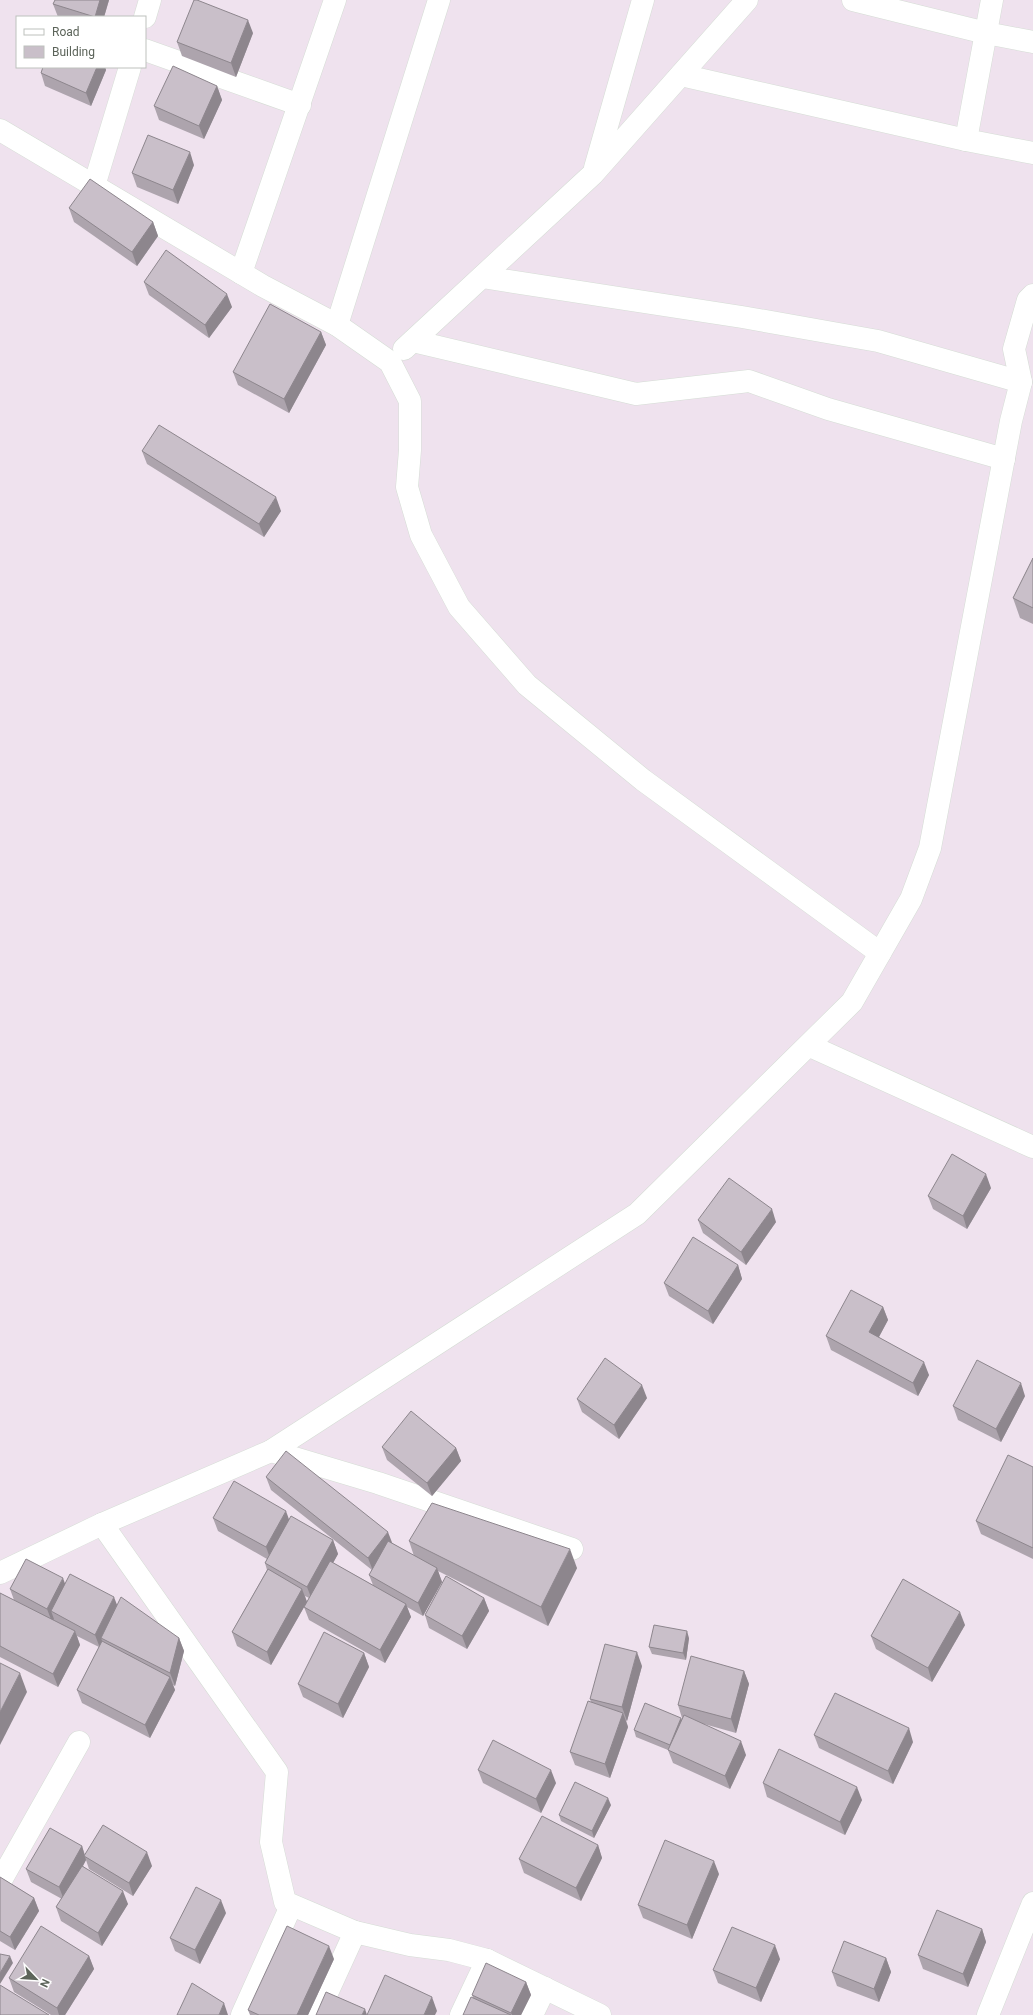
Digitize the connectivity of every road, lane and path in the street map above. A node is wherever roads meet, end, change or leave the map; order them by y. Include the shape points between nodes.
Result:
1 (150, 0) edge
2 (335, 0) edge
3 (439, 0) edge
4 (643, 0) edge
5 (747, 0) edge
6 (853, 0) edge
7 (992, 0) edge
8 (145, 16) edge
9 (986, 33) junction
10 (1033, 42) edge
11 (146, 50) edge
12 (130, 68) edge
13 (681, 75) junction
14 (300, 105) junction
15 (0, 130) edge
16 (966, 140) junction
17 (1033, 153) edge
18 (593, 174) junction
19 (94, 186) junction
20 (241, 273) junction
21 (482, 277) junction
22 (1033, 295) edge
23 (337, 325) junction
24 (413, 341) junction
25 (390, 362) junction
26 (1021, 382) junction
27 (1004, 459) junction
28 (880, 952) junction
29 (810, 1046) junction
30 (1033, 1147) edge
31 (271, 1451) junction
32 (102, 1524) junction
33 (572, 1549) dead end
34 (0, 1573) edge
35 (79, 1742) dead end
36 (0, 1882) edge
37 (1033, 1903) edge
38 (291, 1906) junction
39 (355, 1932) junction
40 (487, 1960) junction
41 (545, 1988) junction
42 (242, 2015) edge
43 (317, 2015) edge
44 (461, 2015) edge
45 (532, 2015) edge
46 (600, 2015) edge
47 (988, 2015) edge

1 - 8 street
2 - 14 street
3 - 23 street
4 - 18 street
5 - 13 street
6 - 9 street
7 - 9 street
9 - 10 street
9 - 16 street
11 - 14 street
12 - 19 street
13 - 16 street
13 - 18 street
14 - 20 street
15 - 19 street
16 - 17 street
18 - 21 street
19 - 20 street
20 - 23 street
21 - 24 street
21 - 26 street via 878,341
22 - 26 street via 1028,300 1014,349
23 - 25 street
24 - 25 street
24 - 27 street via 636,394 749,381 828,409
25 - 28 street via 410,401 407,487 421,534 459,607 527,685 643,780
26 - 27 street
27 - 28 street via 930,848 910,899
28 - 29 street via 852,1002
29 - 30 street
29 - 31 street via 637,1214
31 - 32 street
31 - 33 street via 378,1483
32 - 34 street
32 - 38 street via 277,1772 271,1842 284,1902
35 - 36 street
37 - 47 street
38 - 39 street
38 - 42 street
39 - 40 street
39 - 43 street
40 - 41 street
40 - 44 street
41 - 45 street
41 - 46 street

